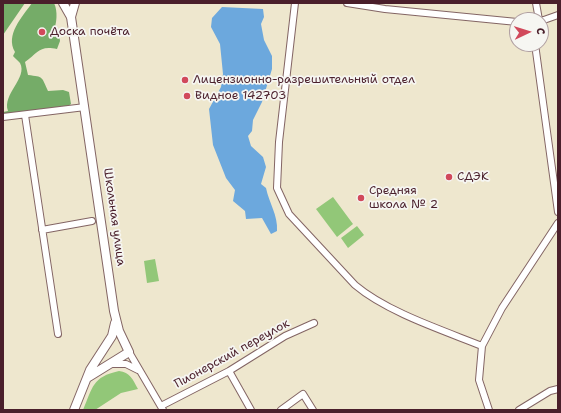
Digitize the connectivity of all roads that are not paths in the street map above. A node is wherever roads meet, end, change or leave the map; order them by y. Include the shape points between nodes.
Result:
1 (63, 3) edge
2 (75, 3) edge
3 (295, 3) edge
4 (347, 3) edge
5 (71, 17) junction
6 (509, 21) edge
7 (536, 52) edge
8 (85, 107) junction
9 (25, 115) junction
10 (3, 117) edge
11 (558, 212) edge
12 (92, 221) dead end
13 (558, 223) edge
14 (42, 230) junction
15 (114, 311) junction
16 (314, 323) dead end
17 (58, 334) dead end
18 (482, 346) junction
19 (106, 347) junction
20 (127, 350) junction
21 (110, 364) junction
22 (140, 371) junction
23 (229, 371) junction
24 (87, 378) junction
25 (558, 389) edge
26 (162, 408) edge
27 (74, 410) edge
28 (251, 410) edge
29 (281, 410) edge
30 (313, 410) edge
31 (489, 410) edge
32 (519, 410) edge

1 - 5 main road
2 - 5 main road
3 - 18 street via 277,181 288,214 364,293
4 - 6 street
5 - 8 main road, Школьная улица
7 - 11 street
8 - 9 street
8 - 15 main road, Школьная улица
9 - 10 street
9 - 14 street
12 - 14 street
13 - 18 street via 502,308
14 - 17 street
15 - 19 main road via 115,329
15 - 20 main road, Школьная улица
16 - 23 street, Пионерский переулок via 285,336
18 - 31 street via 479,380
19 - 20 main road via 116,343
19 - 21 main road via 105,358
19 - 24 main road
20 - 21 main road
20 - 22 street, Школьная улица
21 - 22 street via 126,364
21 - 24 main road
22 - 26 street, Школьная улица
23 - 26 street, Пионерский переулок
23 - 28 street
24 - 27 main road
25 - 32 street via 550,391
29 - 30 street via 303,394

